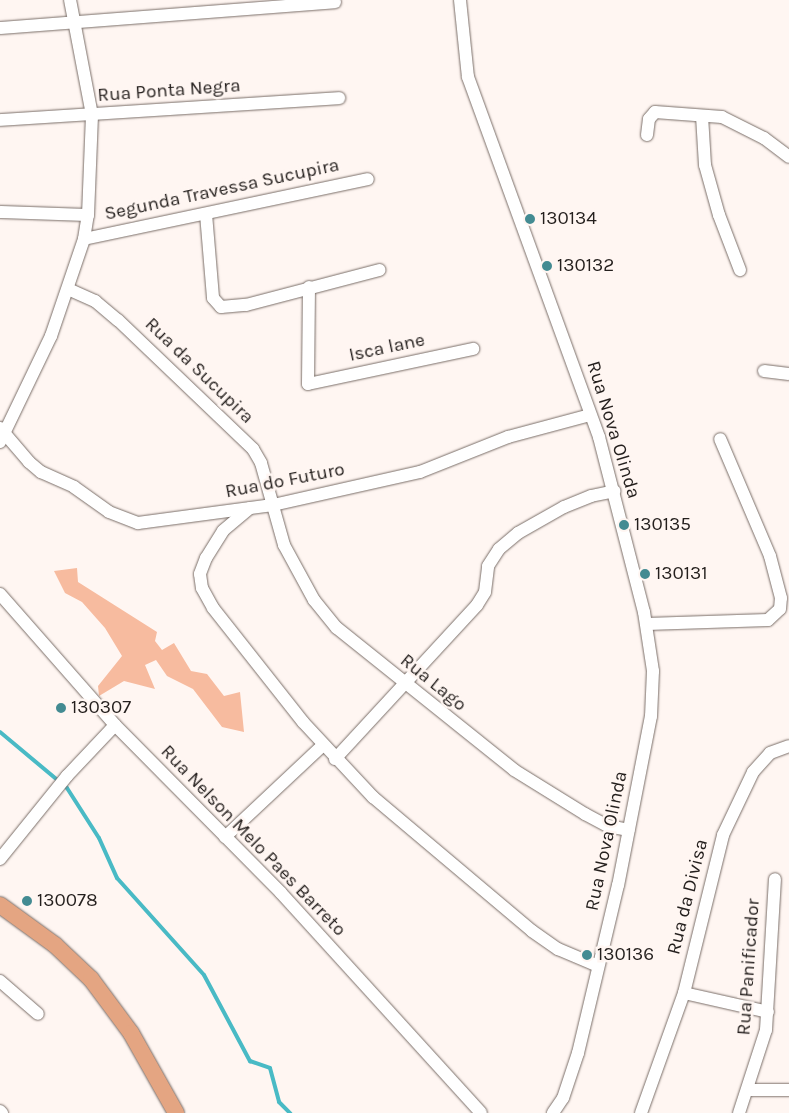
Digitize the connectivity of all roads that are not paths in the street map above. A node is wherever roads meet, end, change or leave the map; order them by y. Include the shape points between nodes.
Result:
1 (70, 0) edge
2 (460, 0) edge
3 (335, 2) dead end
4 (77, 23) junction
5 (0, 28) edge
6 (339, 98) dead end
7 (92, 116) junction
8 (702, 116) junction
9 (0, 120) edge
10 (647, 135) dead end
11 (789, 157) edge
12 (368, 179) dead end
13 (0, 212) edge
14 (206, 214) junction
15 (88, 215) junction
16 (84, 239) junction
17 (379, 270) dead end
18 (740, 270) dead end
19 (309, 287) junction
20 (68, 289) junction
21 (473, 349) dead end
22 (764, 371) dead end
23 (789, 374) edge
24 (590, 415) junction
25 (2, 435) edge
26 (720, 439) dead end
27 (614, 491) junction
28 (273, 505) junction
29 (250, 508) junction
30 (0, 594) edge
31 (647, 624) junction
32 (407, 684) junction
33 (114, 725) junction
34 (323, 745) junction
35 (789, 746) edge
36 (335, 759) junction
37 (630, 830) junction
38 (225, 836) junction
39 (0, 859) edge
40 (774, 879) dead end
41 (0, 905) edge
42 (598, 966) junction
43 (0, 981) edge
44 (684, 993) junction
45 (768, 1012) junction
46 (38, 1014) dead end
47 (747, 1090) junction
48 (789, 1090) edge
49 (176, 1113) edge
50 (481, 1113) edge
51 (553, 1113) edge
52 (641, 1113) edge
53 (739, 1113) edge

1 - 4 street
2 - 24 street, Rua Nova Olinda via 463,56 477,106 536,259
3 - 4 street
4 - 5 street
4 - 7 street
6 - 7 street, Rua Ponta Negra
7 - 9 street, Rua Ponta Negra
7 - 15 street
8 - 10 street via 655,112 648,119
8 - 11 street via 731,120 764,138
8 - 18 street via 705,165
12 - 14 street, Segunda Travessa Sucupira
13 - 15 street
14 - 16 street, Segunda Travessa Sucupira
14 - 19 street via 210,279 216,304 229,308
15 - 16 street
16 - 20 street
17 - 19 street
19 - 21 street, Isca lane via 308,384
20 - 25 street
20 - 28 street, Rua da Sucupira via 95,301 118,320 240,435 261,462
22 - 23 street
24 - 27 street, Rua Nova Olinda
24 - 28 street, Rua do Futuro via 524,431 420,472
25 - 29 street, Rua do Futuro via 41,472 74,487 123,519 138,523 160,522
26 - 31 street via 770,556 781,598 780,609 768,620
27 - 31 street, Rua Nova Olinda
27 - 32 street via 564,507 499,549 488,566 483,598
28 - 29 street, Rua do Futuro
28 - 32 street, Rua Lago via 284,545 314,600 337,628
29 - 34 street via 223,531 206,558 200,574 202,588 212,608
30 - 33 street, Rua Nelson Melo Paes Barreto
31 - 37 street, Rua Nova Olinda via 654,688
32 - 36 street
32 - 37 street, Rua Lago via 545,792 608,826
33 - 38 street, Rua Nelson Melo Paes Barreto
33 - 39 street via 67,776
34 - 36 street
34 - 38 street
35 - 44 street, Rua da Divisa via 778,748 760,762 733,812 714,861
36 - 42 street via 372,797 532,930 558,949
37 - 42 street, Rua Nova Olinda
38 - 50 street, Rua Nelson Melo Paes Barreto
40 - 45 street, Rua Panificador
41 - 49 main road via 55,945 92,979 130,1033
42 - 51 street, Rua Nova Olinda via 570,1079
43 - 46 street
44 - 45 street
44 - 52 street, Rua da Divisa
45 - 47 street, Rua Panificador via 760,1055
47 - 48 street
47 - 53 street, Rua Panificador

